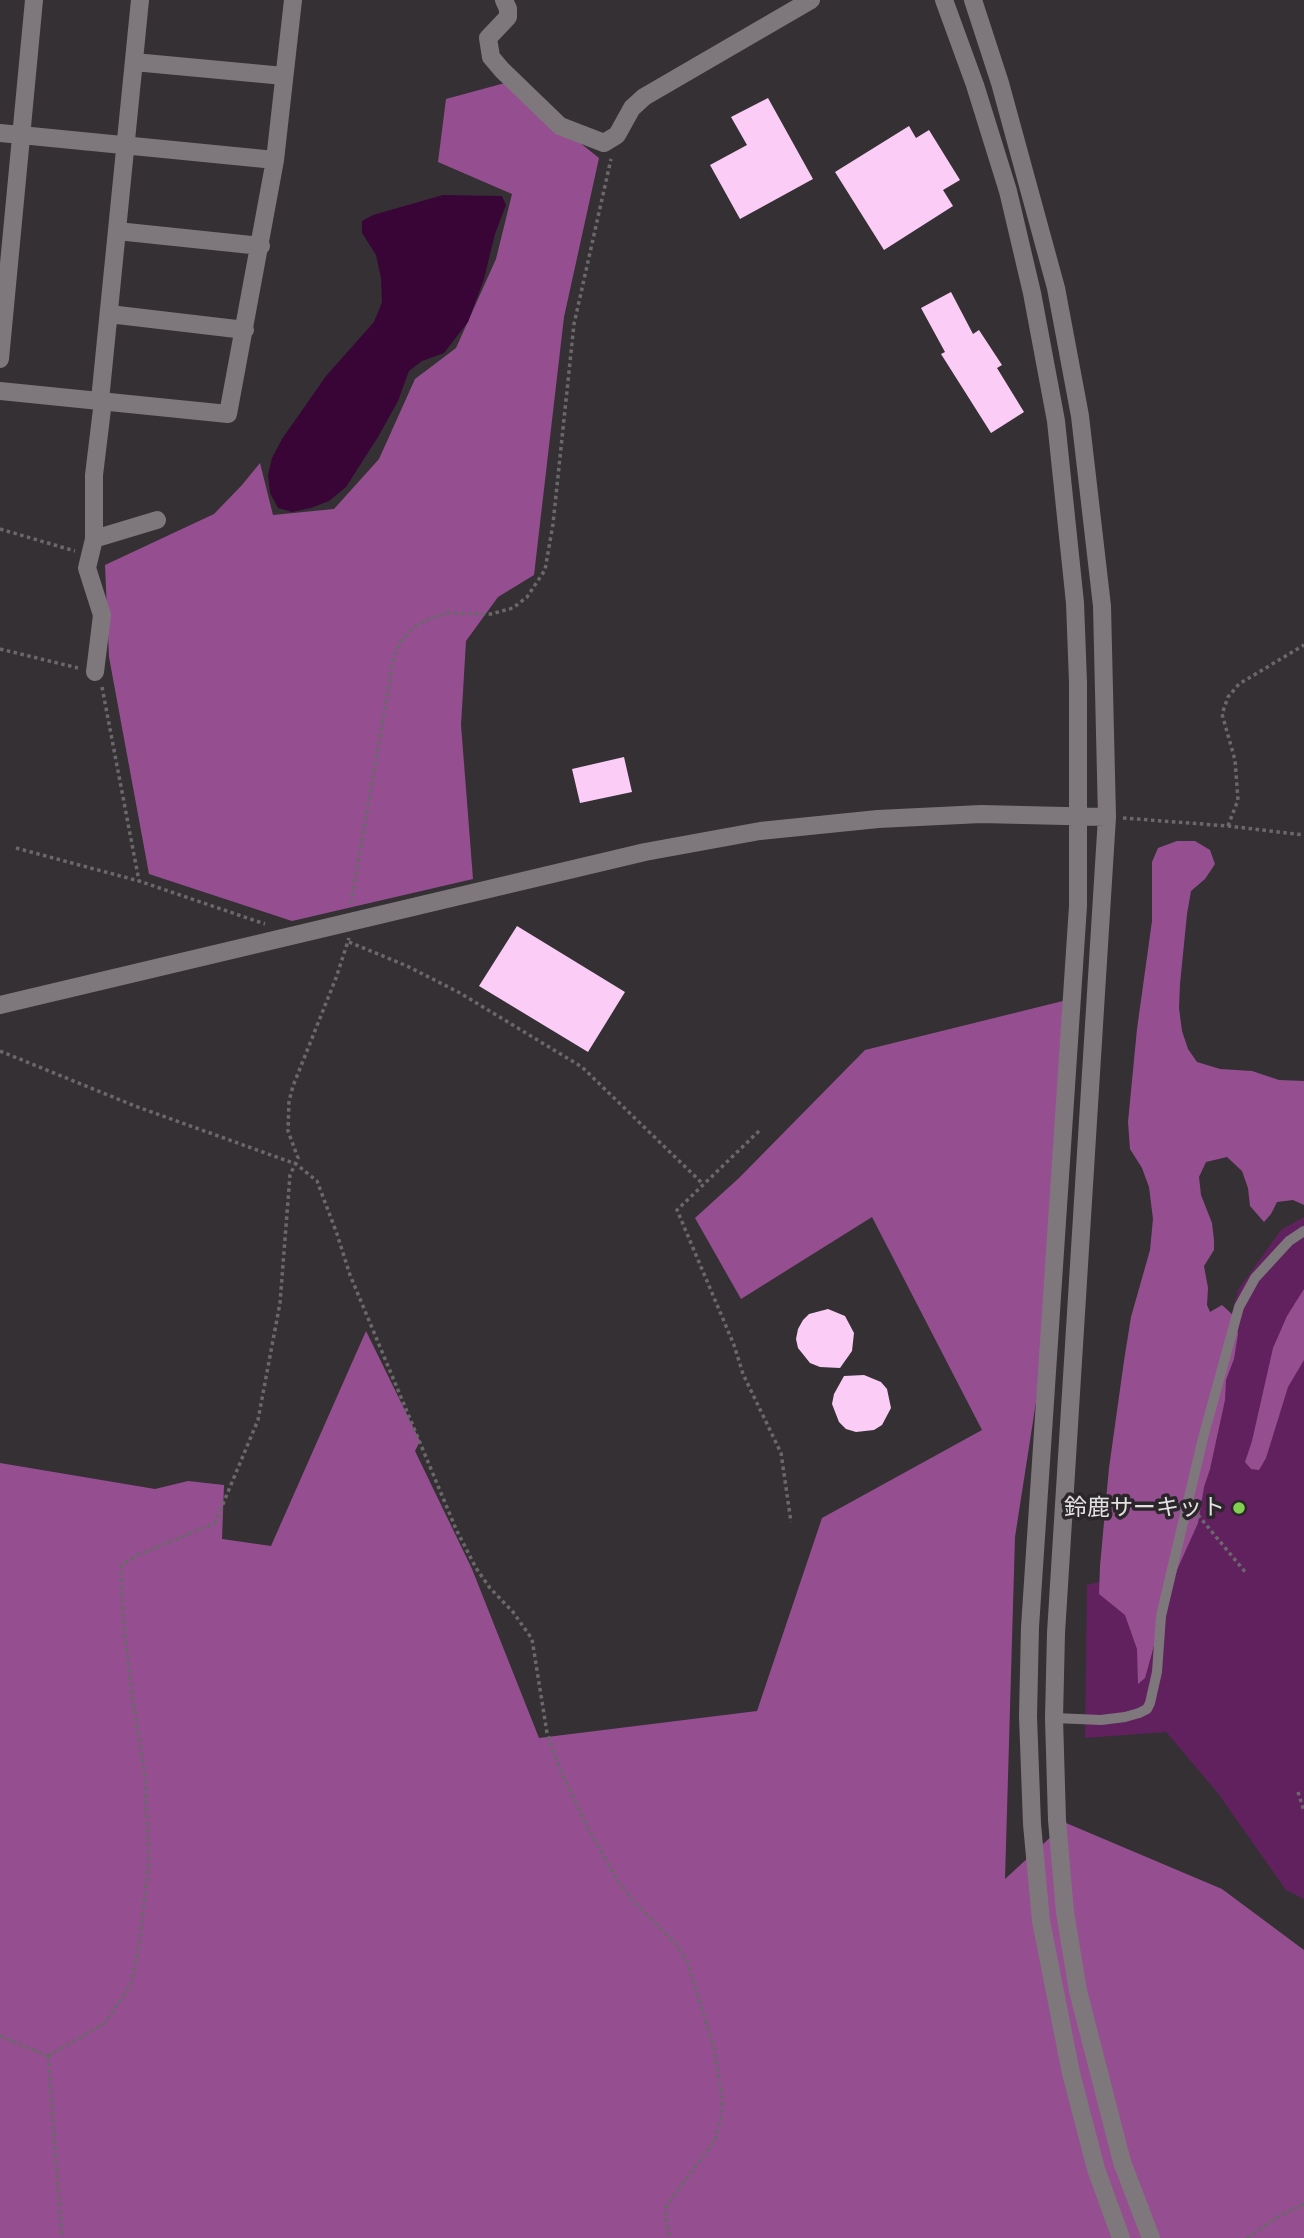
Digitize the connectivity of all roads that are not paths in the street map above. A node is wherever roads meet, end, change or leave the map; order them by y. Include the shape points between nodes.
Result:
1 (34, 0) edge
2 (140, 0) edge
3 (293, 0) edge
4 (504, 0) edge
5 (811, 0) edge
6 (944, 0) edge
7 (973, 0) edge
8 (134, 62) junction
9 (284, 76) junction
10 (0, 133) edge
11 (22, 135) junction
12 (126, 146) junction
13 (275, 160) junction
14 (117, 231) junction
15 (261, 246) junction
16 (109, 314) junction
17 (245, 330) junction
18 (0, 359) edge
19 (0, 391) edge
20 (102, 401) junction
21 (157, 520) dead end
22 (92, 547) junction
23 (95, 672) road end
24 (1079, 815) junction
25 (1107, 817) junction
26 (0, 1005) edge
27 (1304, 1231) edge
28 (1054, 1718) junction
29 (1121, 2238) edge
30 (1151, 2238) edge

1 - 11 street
2 - 8 street
3 - 9 street
4 - 5 street via 508,17 488,38 491,57 560,126 604,142 617,135 643,97
6 - 24 street via 1008,191 1056,421 1075,603
7 - 25 street via 1030,185 1056,288 1080,416 1102,606
8 - 9 street
8 - 12 street
9 - 13 street
10 - 11 street
11 - 12 street
11 - 18 street
12 - 13 street
12 - 14 street
13 - 15 street
14 - 15 street
14 - 16 street
15 - 17 street
16 - 17 street
16 - 20 street
17 - 20 street via 228,414
19 - 20 street
20 - 22 street
21 - 22 street
22 - 23 street via 87,568 102,615
24 - 25 street
24 - 26 street via 955,815 760,831 645,852
24 - 29 street via 1078,906 1028,1716 1041,1921 1071,2073 1096,2169
25 - 28 street
27 - 28 lane via 1255,1278 1239,1307 1161,1616 1157,1672 1147,1709 1101,1720
28 - 30 street via 1065,1912 1078,1992 1122,2162

